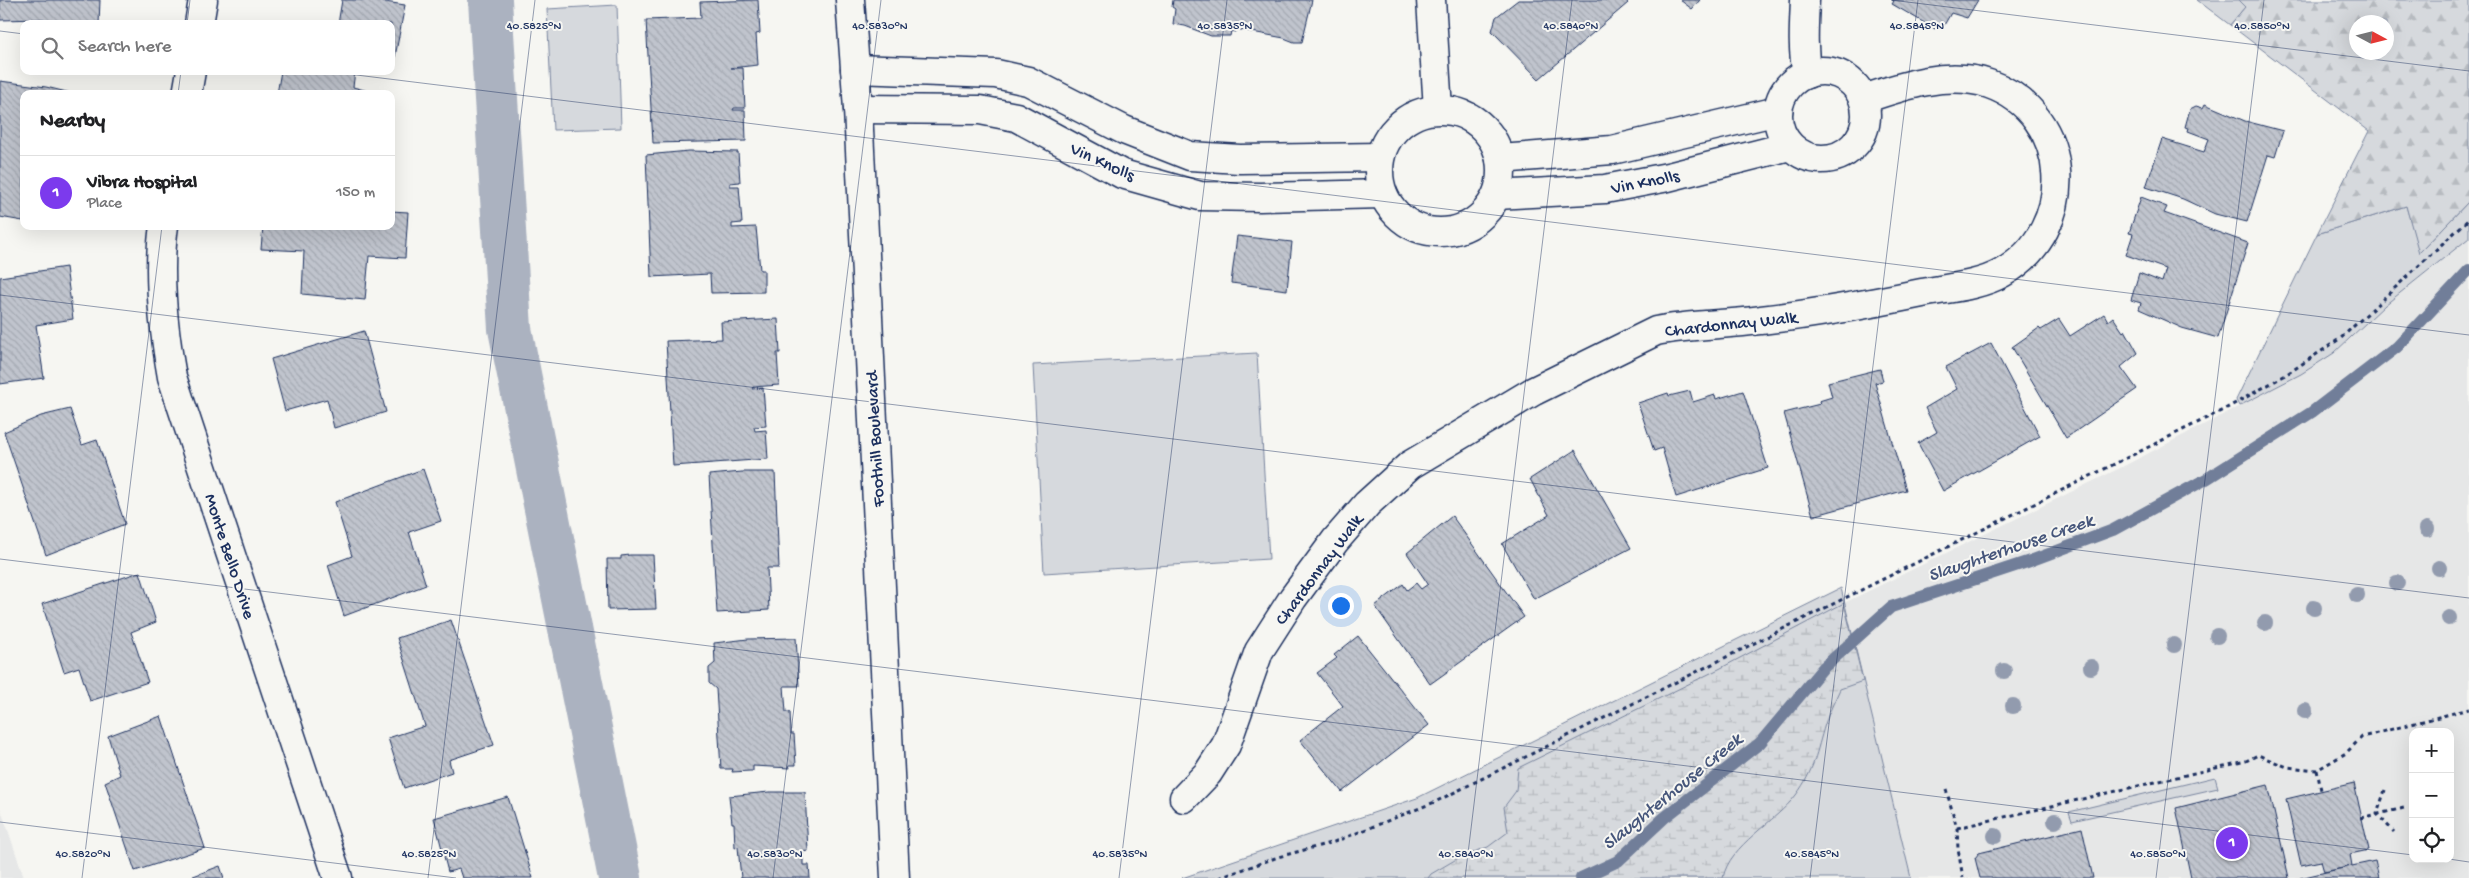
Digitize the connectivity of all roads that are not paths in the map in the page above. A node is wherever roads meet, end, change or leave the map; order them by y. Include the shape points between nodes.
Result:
1 (204, 0) edge
2 (850, 0) edge
3 (1431, 0) edge
4 (1805, 0) edge
5 (200, 20) edge
6 (855, 69) junction
7 (1807, 74) junction
8 (190, 75) edge
9 (188, 90) edge
10 (1864, 100) junction
11 (858, 109) junction
12 (1438, 109) junction
13 (1778, 111) junction
14 (1790, 146) junction
15 (1380, 157) junction
16 (1500, 159) junction
17 (1383, 194) junction
18 (1497, 195) junction
19 (164, 230) edge
20 (1184, 798) dead end
21 (338, 878) edge
22 (895, 878) edge

1 - 5 street
2 - 6 street, Foothill Boulevard
3 - 12 street
4 - 7 street via 1803,56
6 - 11 street, Foothill Boulevard
6 - 15 street, Vin Knolls via 996,74 1028,81 1124,130 1190,156 1240,160
7 - 10 street via 1820,71 1846,78
7 - 13 street via 1787,88
8 - 9 street
10 - 14 street via 1867,115 1864,130 1857,144 1845,154 1816,160
10 - 20 street, Chardonnay Walk via 1900,86 1951,79 1988,84 2022,102 2042,125 2050,141 2057,175 2056,193 2046,226 2031,250 2004,272 1974,283 1833,311 1656,331 1534,391 1410,466 1367,504 1334,541 1293,598 1260,652 1218,760
11 - 17 street, Vin Knolls via 980,110 1016,117 1122,174 1200,196
11 - 22 street, Foothill Boulevard
12 - 15 street via 1418,113 1401,123 1387,138
12 - 16 street via 1455,111 1485,128 1495,142
13 - 14 street via 1780,129
13 - 16 street, Vin Knolls via 1612,150
14 - 18 street, Vin Knolls via 1668,177 1605,189
15 - 17 street via 1378,175
16 - 18 street via 1502,177
17 - 18 street via 1393,212 1409,225 1429,232 1450,233 1469,226 1486,213
19 - 21 street, Monte Bello Drive via 163,293 172,377

